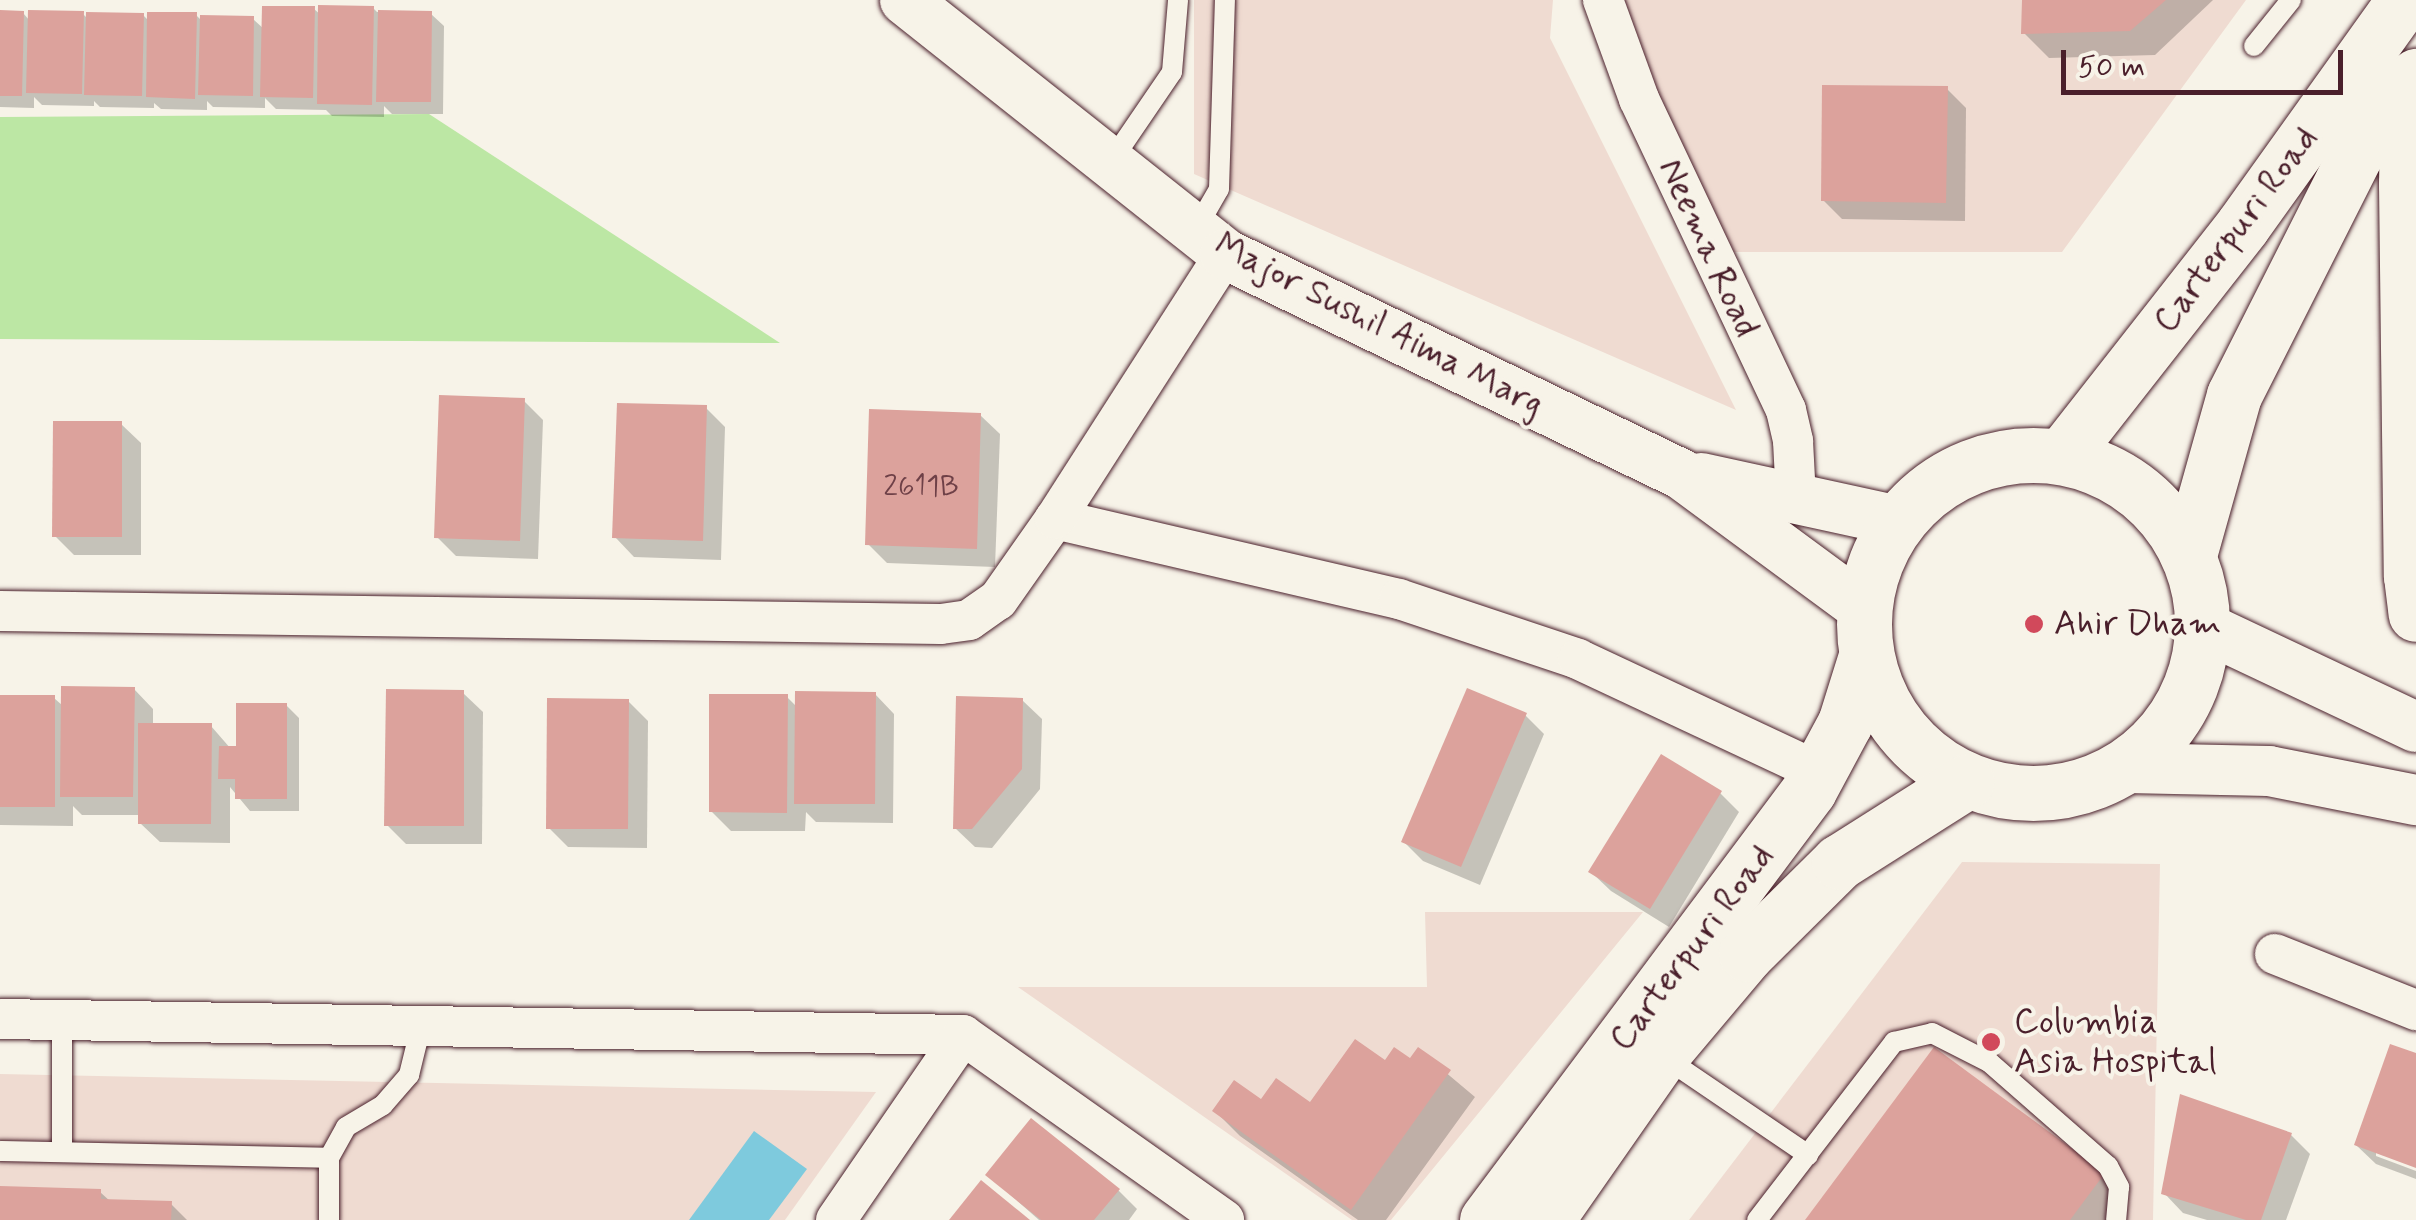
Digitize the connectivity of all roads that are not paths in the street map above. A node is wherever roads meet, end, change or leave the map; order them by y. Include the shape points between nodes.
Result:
1 (904, 0) edge
2 (1178, 0) edge
3 (1225, 0) edge
4 (1603, 0) edge
5 (2291, 0) edge
6 (2404, 0) edge
7 (2254, 46) dead end
8 (2416, 76) edge
9 (2413, 120) edge
10 (1110, 163) junction
11 (1210, 242) junction
12 (2062, 456) junction
13 (1681, 474) junction
14 (1796, 499) junction
15 (1055, 519) junction
16 (1899, 521) junction
17 (2189, 554) junction
18 (0, 611) edge
19 (2416, 614) edge
20 (2204, 627) junction
21 (1864, 634) junction
22 (2416, 728) edge
23 (2127, 768) junction
24 (1819, 772) junction
25 (1967, 781) junction
26 (2416, 800) edge
27 (2275, 954) dead end
28 (2416, 1010) edge
29 (0, 1020) edge
30 (62, 1020) junction
31 (422, 1026) junction
32 (963, 1036) junction
33 (1660, 1055) junction
34 (0, 1151) edge
35 (62, 1152) junction
36 (1808, 1156) junction
37 (329, 1158) junction
38 (329, 1220) edge
39 (836, 1220) edge
40 (1224, 1220) edge
41 (1488, 1220) edge
42 (1546, 1220) edge
43 (1756, 1220) edge
44 (2116, 1220) edge

1 - 10 street, Major Sushil Aima Marg
2 - 10 lane via 1172,72
3 - 11 lane via 1219,189
4 - 14 street, Neema Road via 1639,99 1786,410
5 - 7 lane
6 - 12 main road, Carterpuri Road via 2242,225
8 - 17 main road, Carterpuri Road via 2355,156 2234,395
9 - 19 main road
10 - 11 street, Major Sushil Aima Marg
11 - 13 street, Major Sushil Aima Marg
11 - 15 street
12 - 16 main road via 1990,458 1932,485
12 - 17 main road via 2118,476 2172,524
13 - 14 street, Major Sushil Aima Marg
13 - 21 street, Major Sushil Aima Marg
14 - 16 street, Major Sushil Aima Marg
15 - 18 street via 998,600 969,620 940,624
15 - 24 street via 1398,599 1578,660
16 - 21 main road via 1872,566
17 - 20 main road
20 - 22 street
20 - 23 main road via 2181,710
21 - 24 main road, Carterpuri Road via 1846,723
21 - 25 main road via 1886,711 1940,768
23 - 25 main road via 2072,790 2005,792
23 - 26 street via 2269,771
24 - 41 main road, Carterpuri Road
25 - 33 main road, Carterpuri Road via 1839,862 1746,954
27 - 28 street
29 - 30 street
30 - 31 street
30 - 35 lane
31 - 32 street
31 - 37 lane via 409,1076 383,1105 346,1127
32 - 39 street
32 - 40 street
33 - 36 lane
33 - 42 main road, Carterpuri Road
34 - 35 lane
35 - 37 lane
36 - 43 lane
36 - 44 lane via 1894,1042 1932,1033 1989,1062 2108,1166 2119,1187
37 - 38 lane

